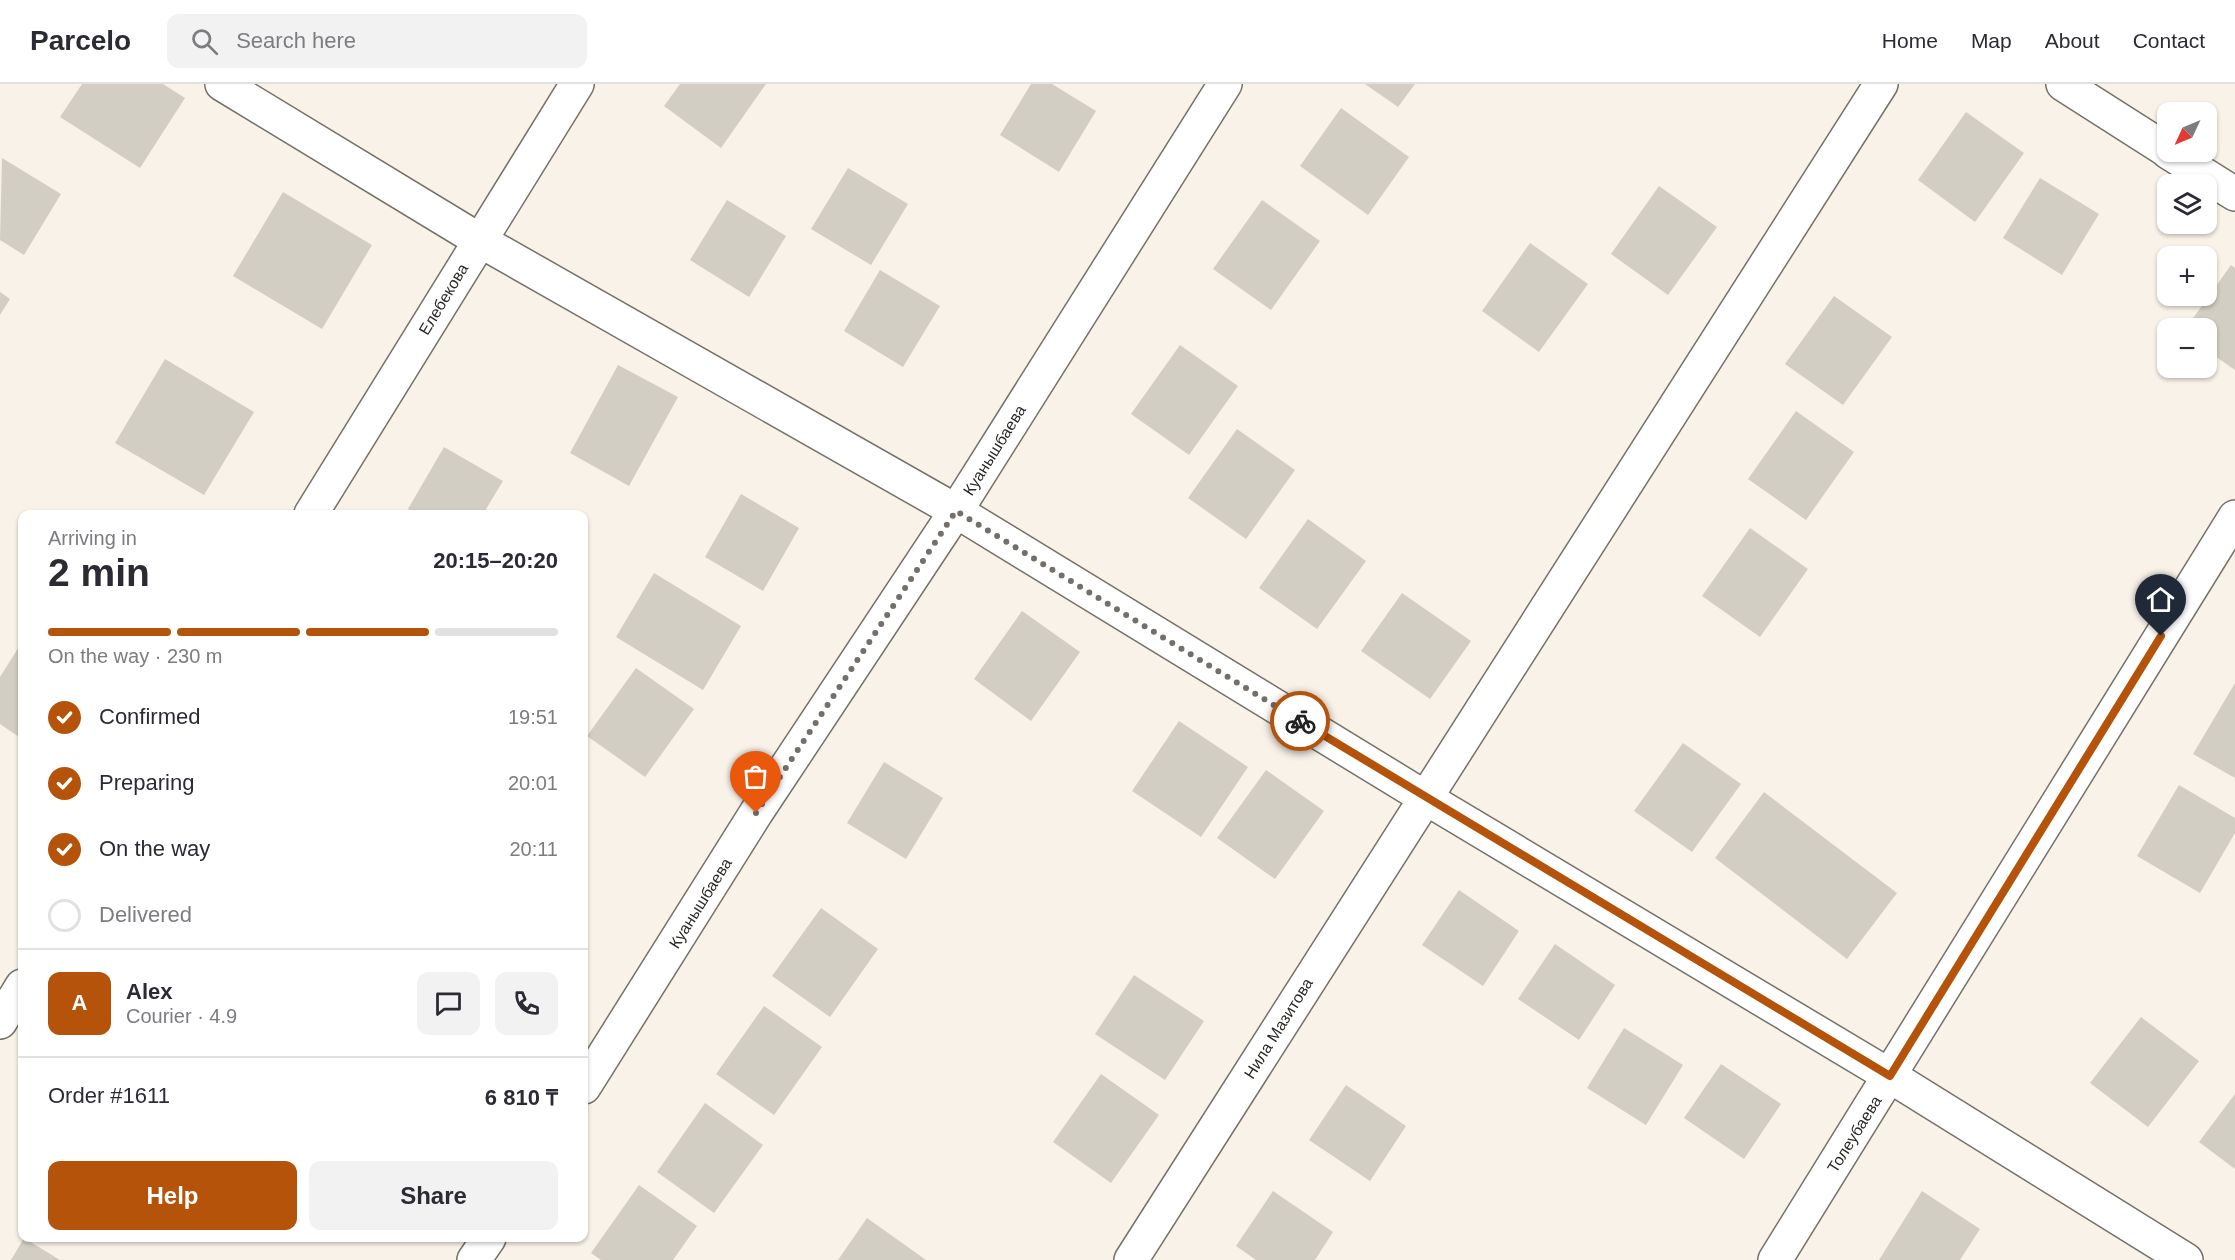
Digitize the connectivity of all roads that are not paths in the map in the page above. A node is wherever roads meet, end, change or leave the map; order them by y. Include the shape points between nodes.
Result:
1 (222, 84) edge
2 (578, 84) edge
3 (1225, 84) edge
4 (1881, 84) edge
5 (2063, 84) edge
6 (2157, 144) edge
7 (2185, 162) edge
8 (2235, 194) edge
9 (479, 240) junction
10 (313, 510) edge
11 (956, 511) junction
12 (2235, 517) edge
13 (1424, 797) junction
14 (18, 993) edge
15 (0, 1022) edge
16 (1890, 1076) junction
17 (588, 1081) edge
18 (486, 1242) edge
19 (474, 1260) edge
20 (1131, 1260) edge
21 (1775, 1260) edge
22 (2186, 1260) edge

1 - 9 street
2 - 9 street, Елебекова
3 - 11 street, Куанышбаева
4 - 13 street, Нила Мазитова
5 - 6 street
7 - 8 street
9 - 10 street, Елебекова
9 - 11 street
11 - 13 street
11 - 17 street, Куанышбаева via 756,813
12 - 16 street, Толеубаева
13 - 16 street
13 - 20 street, Нила Мазитова
14 - 15 street
16 - 21 street, Толеубаева
16 - 22 street
18 - 19 street

